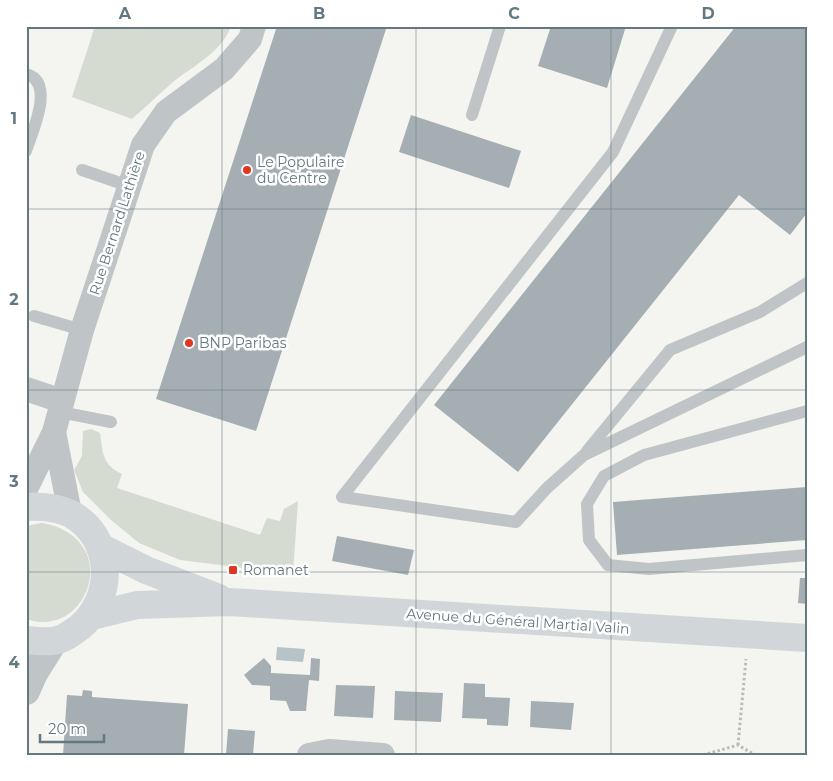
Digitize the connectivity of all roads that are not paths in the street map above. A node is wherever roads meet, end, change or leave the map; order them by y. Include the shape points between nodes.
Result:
1 (254, 26) edge
2 (500, 26) edge
3 (672, 26) edge
4 (26, 74) edge
5 (472, 115) dead end
6 (26, 151) edge
7 (82, 170) dead end
8 (129, 186) junction
9 (807, 283) edge
10 (34, 316) dead end
11 (82, 330) junction
12 (807, 347) edge
13 (26, 389) edge
14 (807, 412) edge
15 (59, 415) junction
16 (111, 422) dead end
17 (584, 455) junction
18 (26, 489) edge
19 (26, 507) edge
20 (70, 513) junction
21 (100, 548) junction
22 (807, 555) edge
23 (230, 602) junction
24 (92, 616) junction
25 (807, 638) edge
26 (26, 640) edge
27 (54, 641) junction
28 (26, 691) edge
29 (319, 753) edge
30 (382, 755) edge

1 - 8 street, Rue Bernard Lathière via 250,39 224,69 166,112 143,145
2 - 5 lane
3 - 17 lane via 613,152 342,497 516,522
4 - 6 lane via 41,87 41,101
7 - 8 lane
8 - 11 street, Rue Bernard Lathière
9 - 17 lane via 760,312 670,350
10 - 11 lane
11 - 15 street, Rue Bernard Lathière
12 - 17 lane
13 - 15 street
14 - 22 lane via 644,455 604,476 587,504 589,540 608,565 649,569
15 - 16 lane
15 - 18 street, Rue Bernard Lathière
15 - 20 street, Rue Bernard Lathière
19 - 20 main road via 47,506
20 - 21 main road via 92,532
21 - 23 main road, Avenue du Général Martial Valin via 146,570
21 - 24 main road via 106,583
23 - 24 main road, Avenue du Général Martial Valin via 137,605
23 - 25 main road, Avenue du Général Martial Valin
24 - 27 main road via 65,637
26 - 27 main road
27 - 28 street
29 - 30 street

